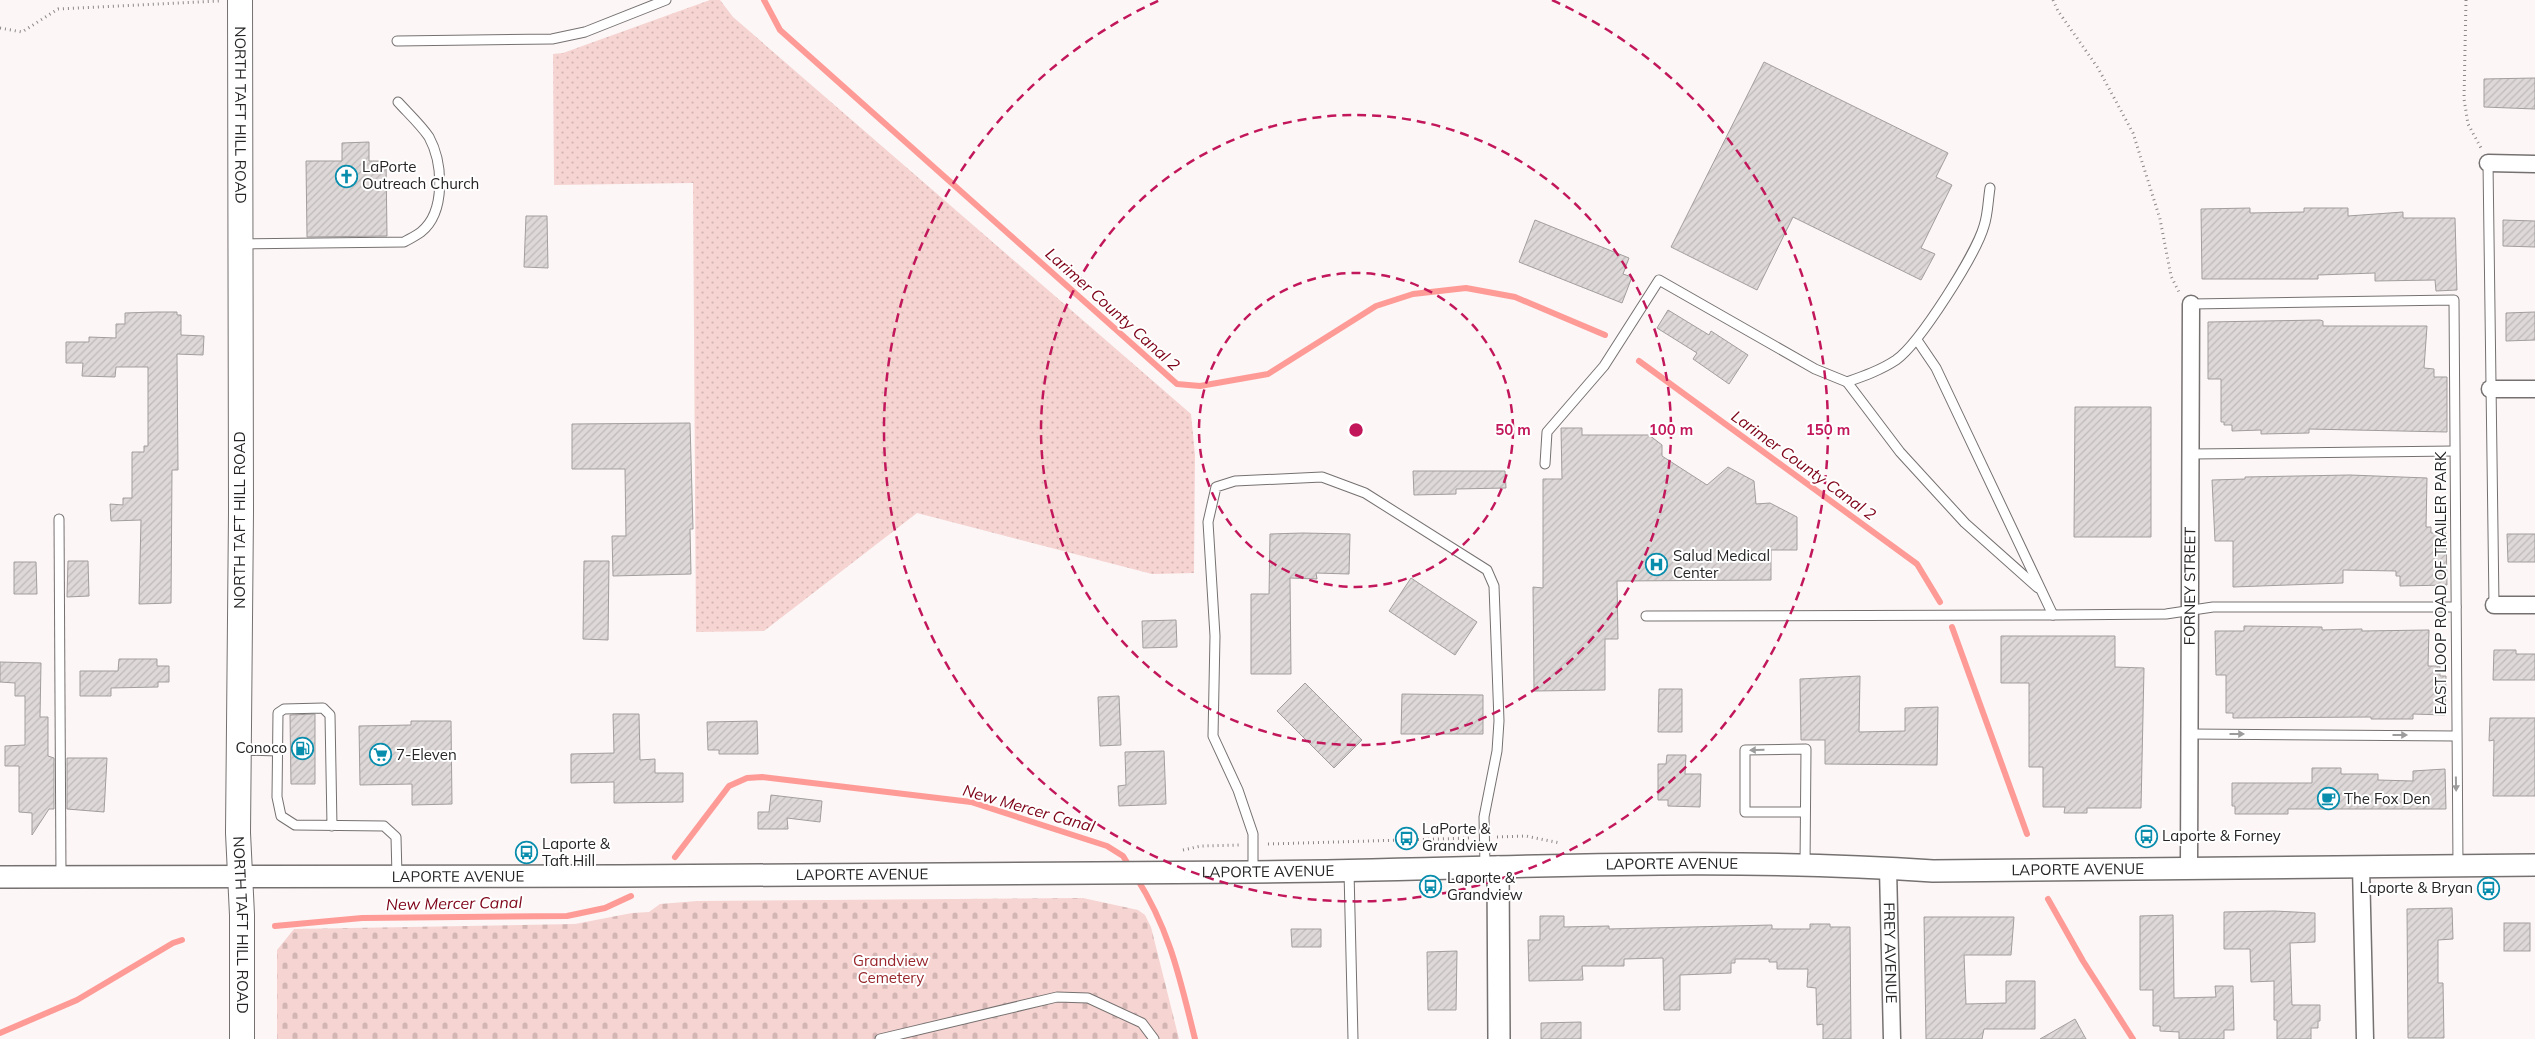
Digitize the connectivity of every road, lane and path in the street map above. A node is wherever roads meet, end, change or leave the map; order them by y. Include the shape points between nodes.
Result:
1 (228, 0) edge
2 (240, 0) edge
3 (666, 0) edge
4 (2053, 0) edge
5 (2466, 0) edge
6 (0, 28) edge
7 (397, 40) dead end
8 (398, 102) dead end
9 (2488, 163) junction
10 (2535, 164) edge
11 (1990, 188) dead end
12 (241, 244) junction
13 (2192, 304) junction
14 (1917, 340) junction
15 (1847, 382) junction
16 (2535, 389) edge
17 (2490, 390) junction
18 (2454, 451) junction
19 (2192, 454) junction
20 (1545, 464) dead end
21 (59, 519) dead end
22 (2042, 592) junction
23 (2494, 605) joint
24 (2535, 605) edge
25 (2456, 607) junction
26 (2191, 611) junction
27 (2054, 615) junction
28 (1646, 616) dead end
29 (2189, 734) junction
30 (2456, 736) junction
31 (239, 750) junction
32 (278, 751) junction
33 (1805, 812) junction
34 (332, 826) junction
35 (1526, 836) dead end
36 (1485, 838) junction
37 (1253, 845) junction
38 (1180, 851) dead end
39 (2458, 865) junction
40 (2535, 865) edge
41 (1805, 866) junction
42 (2361, 866) junction
43 (1492, 867) junction
44 (2189, 867) junction
45 (1888, 868) junction
46 (1349, 871) junction
47 (1253, 872) junction
48 (397, 876) junction
49 (0, 877) edge
50 (240, 877) junction
51 (61, 878) junction
52 (242, 1039) edge
53 (880, 1039) edge
54 (1154, 1039) edge
55 (1353, 1039) edge
56 (1498, 1039) edge
57 (1892, 1039) edge
58 (2364, 1039) edge

1 - 6 path via 58,9 22,32
2 - 12 main road, NORTH TAFT HILL ROAD
3 - 7 lane via 585,32 552,39
4 - 13 path via 2098,68 2133,133 2160,219 2171,276 2177,290
5 - 9 path via 2464,99 2468,124
8 - 12 lane via 428,136 438,166 438,195 432,216 422,232 404,242
9 - 10 street
9 - 17 lane
11 - 14 lane via 1984,226 1960,273
12 - 31 main road, NORTH TAFT HILL ROAD
13 - 18 lane, EAST LOOP ROAD OF TRAILER PARK via 2454,300
13 - 19 street, FORNEY STREET
14 - 15 lane via 1896,360
14 - 22 lane via 1936,368
15 - 20 lane via 1815,369 1659,280 1604,366 1547,432
15 - 22 lane via 1900,452 1965,523
16 - 17 street
17 - 23 lane
18 - 19 lane
18 - 25 lane, EAST LOOP ROAD OF TRAILER PARK
19 - 26 street, FORNEY STREET
21 - 51 lane
22 - 27 lane
23 - 24 street
25 - 26 lane via 2213,607
25 - 30 lane, EAST LOOP ROAD OF TRAILER PARK
26 - 27 lane
26 - 29 street, FORNEY STREET
27 - 28 lane
29 -> 30 lane
29 - 44 street, FORNEY STREET
30 -> 39 lane, EAST LOOP ROAD OF TRAILER PARK
31 - 32 lane
31 - 50 main road, NORTH TAFT HILL ROAD
32 - 34 lane via 277,797 281,816 295,826
32 - 34 lane via 278,713 284,708 323,708 330,715
33 -> 33 lane via 1806,749 1745,750 1745,812
33 - 41 lane
34 - 48 lane via 384,826 396,837
35 - 36 path
36 - 37 path
36 - 37 lane via 1484,817 1497,751 1499,720 1491,575 1365,493 1322,477 1235,481 1216,487 1210,504 1208,522 1215,636 1214,736 1238,790 1253,834
36 - 43 lane
37 - 38 path via 1201,846
37 - 47 lane
39 - 40 street, LAPORTE AVENUE
39 - 42 street, LAPORTE AVENUE
41 - 43 street, LAPORTE AVENUE
41 - 45 street, LAPORTE AVENUE
42 - 44 street, LAPORTE AVENUE
42 - 58 street
43 - 46 street, LAPORTE AVENUE
43 - 56 street
44 - 45 street, LAPORTE AVENUE via 1933,871
45 - 57 street, FREY AVENUE
46 - 47 street, LAPORTE AVENUE
46 - 55 lane
47 - 48 street, LAPORTE AVENUE
48 - 50 street, LAPORTE AVENUE
49 - 51 street, LAPORTE AVENUE
50 - 51 street, LAPORTE AVENUE
50 - 52 main road, NORTH TAFT HILL ROAD
53 - 54 lane via 1057,997 1088,998 1142,1023

